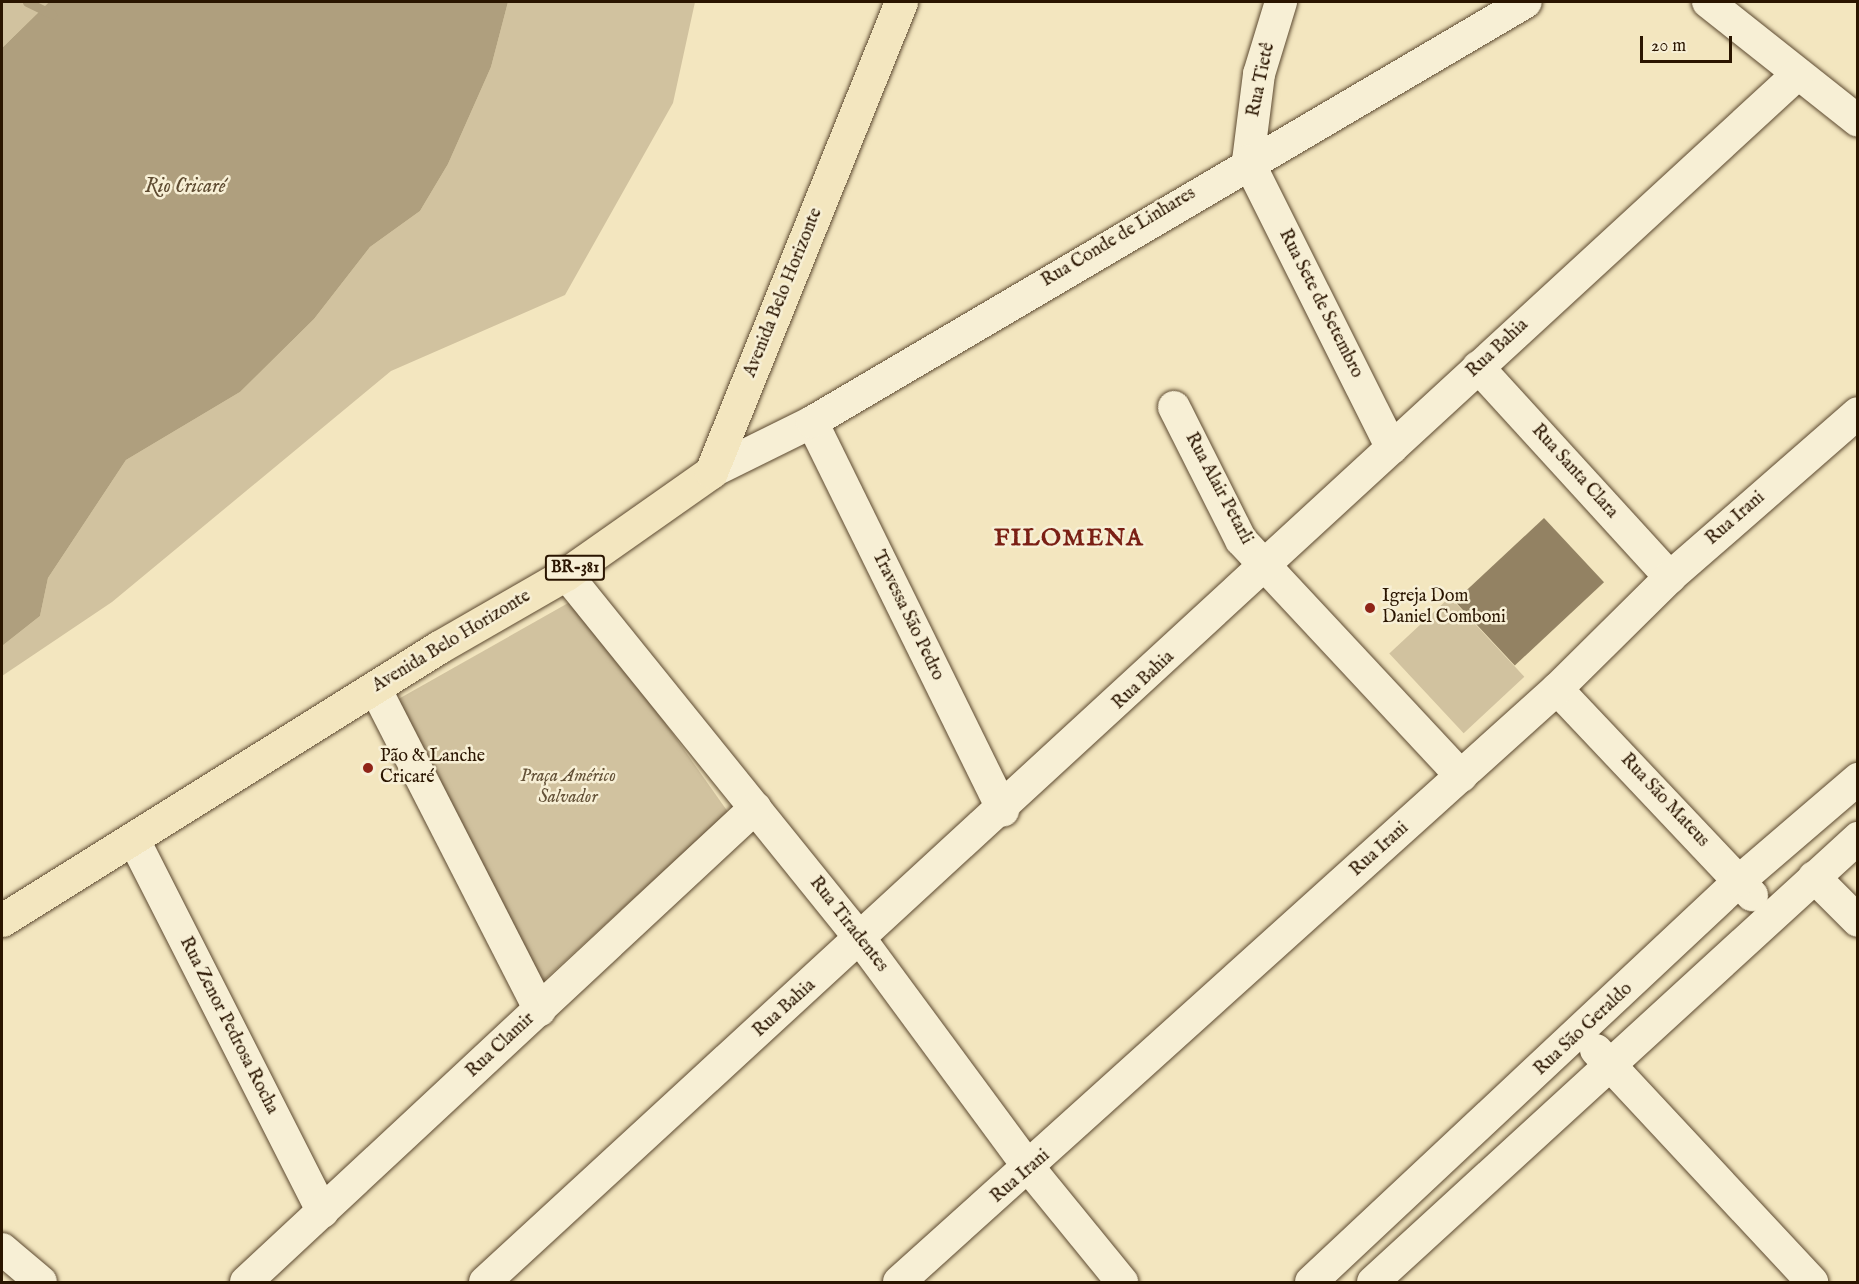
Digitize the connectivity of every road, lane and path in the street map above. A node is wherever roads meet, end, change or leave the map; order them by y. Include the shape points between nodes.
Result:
1 (901, 2) edge
2 (1281, 2) edge
3 (1526, 2) edge
4 (1708, 2) edge
5 (1798, 74) junction
6 (1857, 121) edge
7 (1248, 161) junction
8 (1478, 367) junction
9 (1174, 407) dead end
10 (1857, 413) edge
11 (812, 422) junction
12 (1392, 448) junction
13 (711, 472) junction
14 (1267, 567) junction
15 (566, 574) junction
16 (1670, 577) junction
17 (375, 688) junction
18 (1557, 689) junction
19 (1461, 776) junction
20 (1857, 779) edge
21 (755, 808) junction
22 (1003, 810) junction
23 (134, 840) junction
24 (1853, 852) edge
25 (1814, 877) junction
26 (1739, 881) junction
27 (1769, 914) junction
28 (2, 920) edge
29 (1857, 921) edge
30 (861, 940) junction
31 (540, 1010) junction
32 (1581, 1034) junction
33 (1608, 1065) junction
34 (1030, 1169) junction
35 (322, 1212) junction
36 (1354, 1243) junction
37 (2, 1249) edge
38 (1382, 1280) edge
39 (41, 1282) edge
40 (246, 1282) edge
41 (485, 1282) edge
42 (899, 1282) edge
43 (1122, 1282) edge
44 (1311, 1282) edge
45 (1812, 1282) edge

1 - 13 main road, Avenida Belo Horizonte
2 - 7 street, Rua Tietê via 1259,74
3 - 7 street, Rua Conde de Linhares
4 - 5 street
5 - 6 street
5 - 8 street, Rua Bahia
7 - 11 street, Rua Conde de Linhares
7 - 12 street, Rua Sete de Setembro
8 - 12 street, Rua Bahia
8 - 16 street, Rua Santa Clara
9 - 14 street, Rua Alair Petarli via 1241,540
10 - 16 street, Rua Irani
11 - 13 street, Rua Conde de Linhares
11 - 22 street, Travessa São Pedro
12 - 14 street, Rua Bahia
13 - 15 main road, Avenida Belo Horizonte / BR-381
14 - 19 street
14 - 22 street, Rua Bahia
15 - 17 main road, Avenida Belo Horizonte / BR-381
15 - 21 street, Rua Tiradentes
16 - 18 street, Rua Irani
17 - 23 main road, Avenida Belo Horizonte / BR-381
17 - 31 street
18 - 19 street, Rua Irani
18 - 26 street, Rua São Mateus
19 - 34 street, Rua Irani
20 - 26 street, Rua São Geraldo
21 - 30 street, Rua Tiradentes
21 - 31 street, Rua Clamir
22 - 30 street, Rua Bahia
23 - 28 main road, Avenida Belo Horizonte / BR-381
23 - 35 street, Rua Zenor Pedrosa Rocha
24 - 25 street
25 - 27 street
25 - 29 street
26 - 27 street, Rua São Mateus
26 - 32 street, Rua São Geraldo
27 - 33 street
30 - 34 street, Rua Tiradentes
30 - 41 street, Rua Bahia
31 - 35 street, Rua Clamir
32 - 33 street
32 - 36 street, Rua São Geraldo
33 - 38 street
33 - 45 street
34 - 42 street, Rua Irani
34 - 43 street, Rua Tiradentes
35 - 40 street, Rua Clamir
36 - 38 street
36 - 44 street, Rua São Geraldo
37 - 39 street

